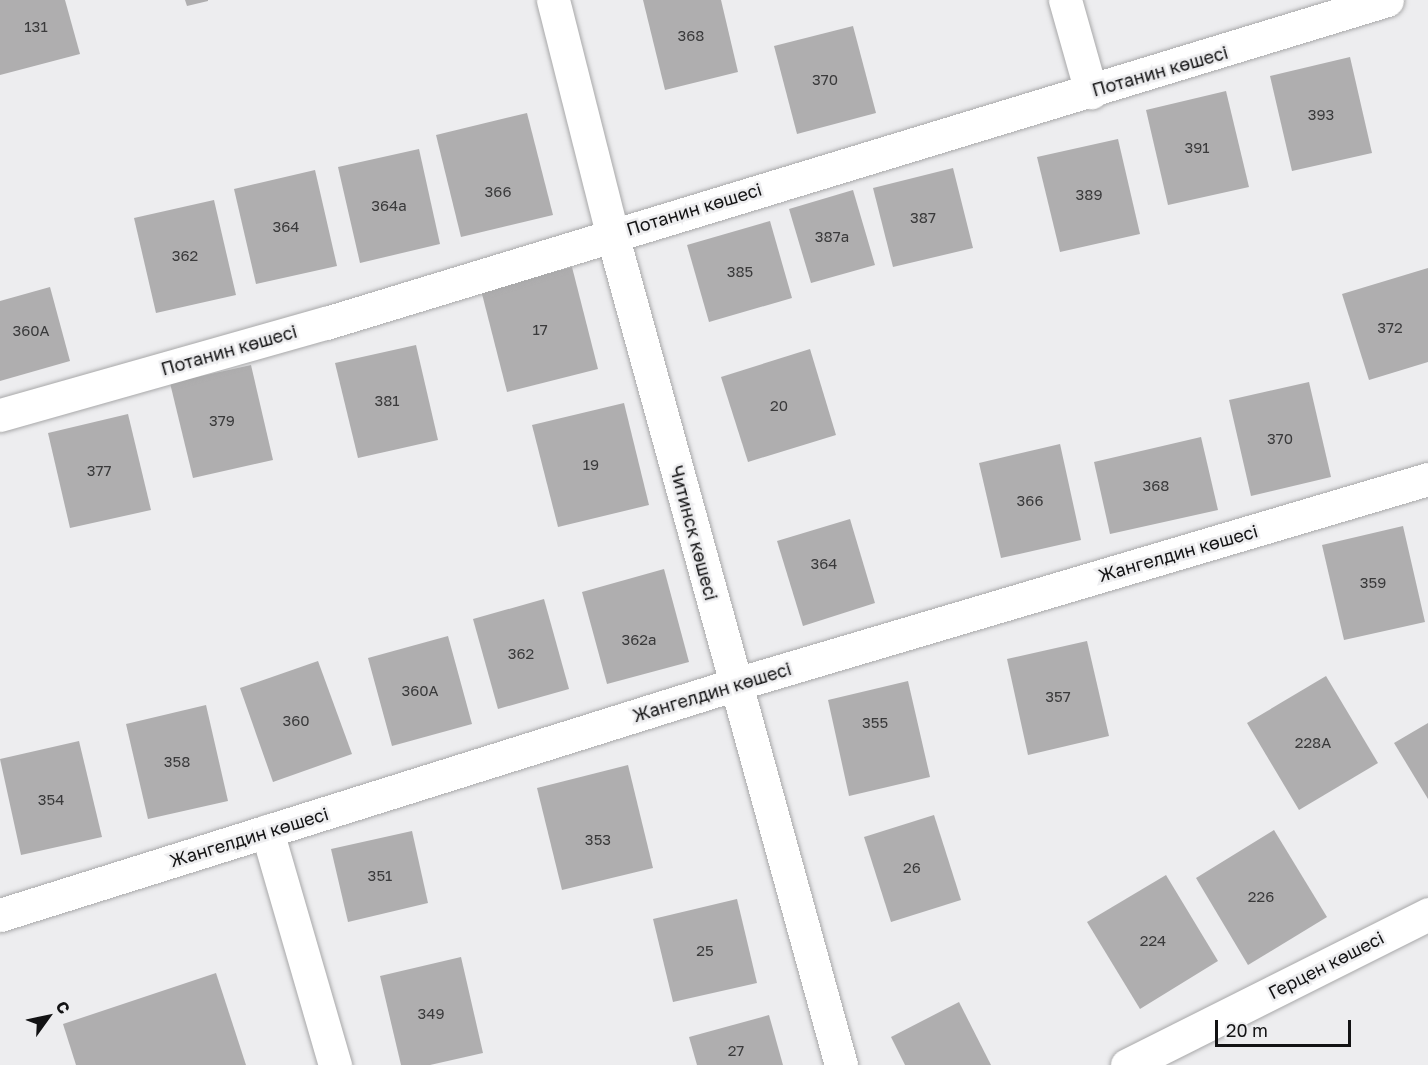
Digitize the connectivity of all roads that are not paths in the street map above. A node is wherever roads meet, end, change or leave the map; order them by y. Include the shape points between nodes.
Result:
1 (554, 0) edge
2 (1065, 0) edge
3 (1388, 0) edge
4 (1091, 92) junction
5 (612, 234) junction
6 (0, 415) edge
7 (1428, 479) edge
8 (735, 684) junction
9 (267, 831) junction
10 (1428, 914) edge
11 (0, 915) edge
12 (335, 1065) edge
13 (840, 1065) edge
14 (1127, 1065) edge

1 - 5 street, Читинск көшесі
2 - 4 street
3 - 4 street, Потанин көшесі
4 - 5 street, Потанин көшесі
5 - 6 street, Потанин көшесі via 326,323
5 - 8 street, Читинск көшесі
7 - 8 street, Жангелдин көшесі
8 - 9 street, Жангелдин көшесі
8 - 13 street, Читинск көшесі
9 - 11 street, Жангелдин көшесі
9 - 12 street
10 - 14 street, Герцен көшесі

